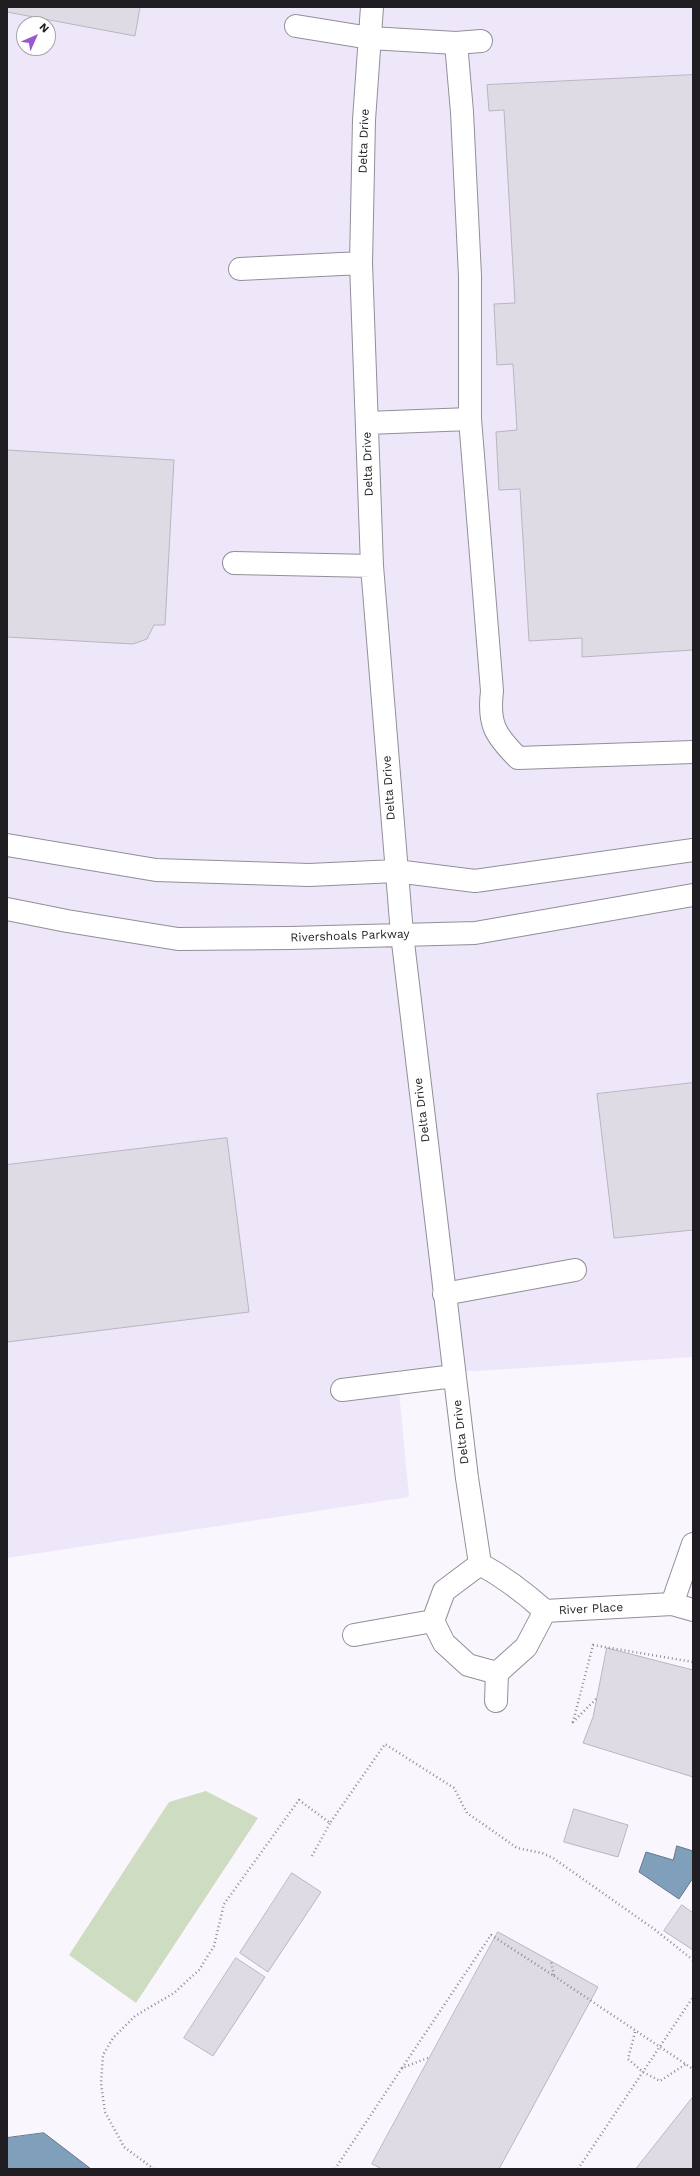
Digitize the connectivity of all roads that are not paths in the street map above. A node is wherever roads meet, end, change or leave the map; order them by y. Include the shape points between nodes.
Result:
1 (372, 7) edge
2 (296, 26) dead end
3 (370, 38) junction
4 (481, 41) dead end
5 (456, 43) junction
6 (361, 262) junction
7 (240, 269) dead end
8 (470, 419) junction
9 (367, 423) junction
10 (234, 563) dead end
11 (372, 566) junction
12 (693, 752) edge
13 (7, 845) edge
14 (693, 850) edge
15 (396, 871) junction
16 (693, 895) edge
17 (7, 909) edge
18 (402, 934) junction
19 (575, 1270) dead end
20 (444, 1294) junction
21 (454, 1376) junction
22 (342, 1390) dead end
23 (693, 1544) edge
24 (480, 1564) junction
25 (672, 1604) junction
26 (693, 1610) edge
27 (545, 1611) junction
28 (433, 1621) junction
29 (354, 1635) dead end
30 (497, 1673) junction
31 (496, 1701) dead end

1 - 3 street, Delta Drive
2 - 3 street
3 - 5 street
3 - 6 street, Delta Drive via 364,120
4 - 5 street
5 - 8 street via 470,276
6 - 7 street
6 - 9 street, Delta Drive
8 - 9 street
8 - 12 street via 492,691 490,712 499,738 518,758
9 - 11 street, Delta Drive
10 - 11 street
11 - 15 street, Delta Drive
13 - 15 street via 156,870 309,875
14 - 15 street via 475,882
15 - 18 street, Delta Drive
16 - 18 street, Rivershoals Parkway via 475,933
17 - 18 street, Rivershoals Parkway via 178,939
18 - 20 street, Delta Drive
19 - 20 street
20 - 21 street, Delta Drive
21 - 22 street
21 - 24 street, Delta Drive
23 - 25 street
24 - 27 street, River Place via 499,1574
24 - 28 street via 444,1591
25 - 26 street, River Place
25 - 27 street, River Place
27 - 30 street via 526,1647
28 - 29 street
28 - 30 street via 444,1643 468,1665
30 - 31 street

